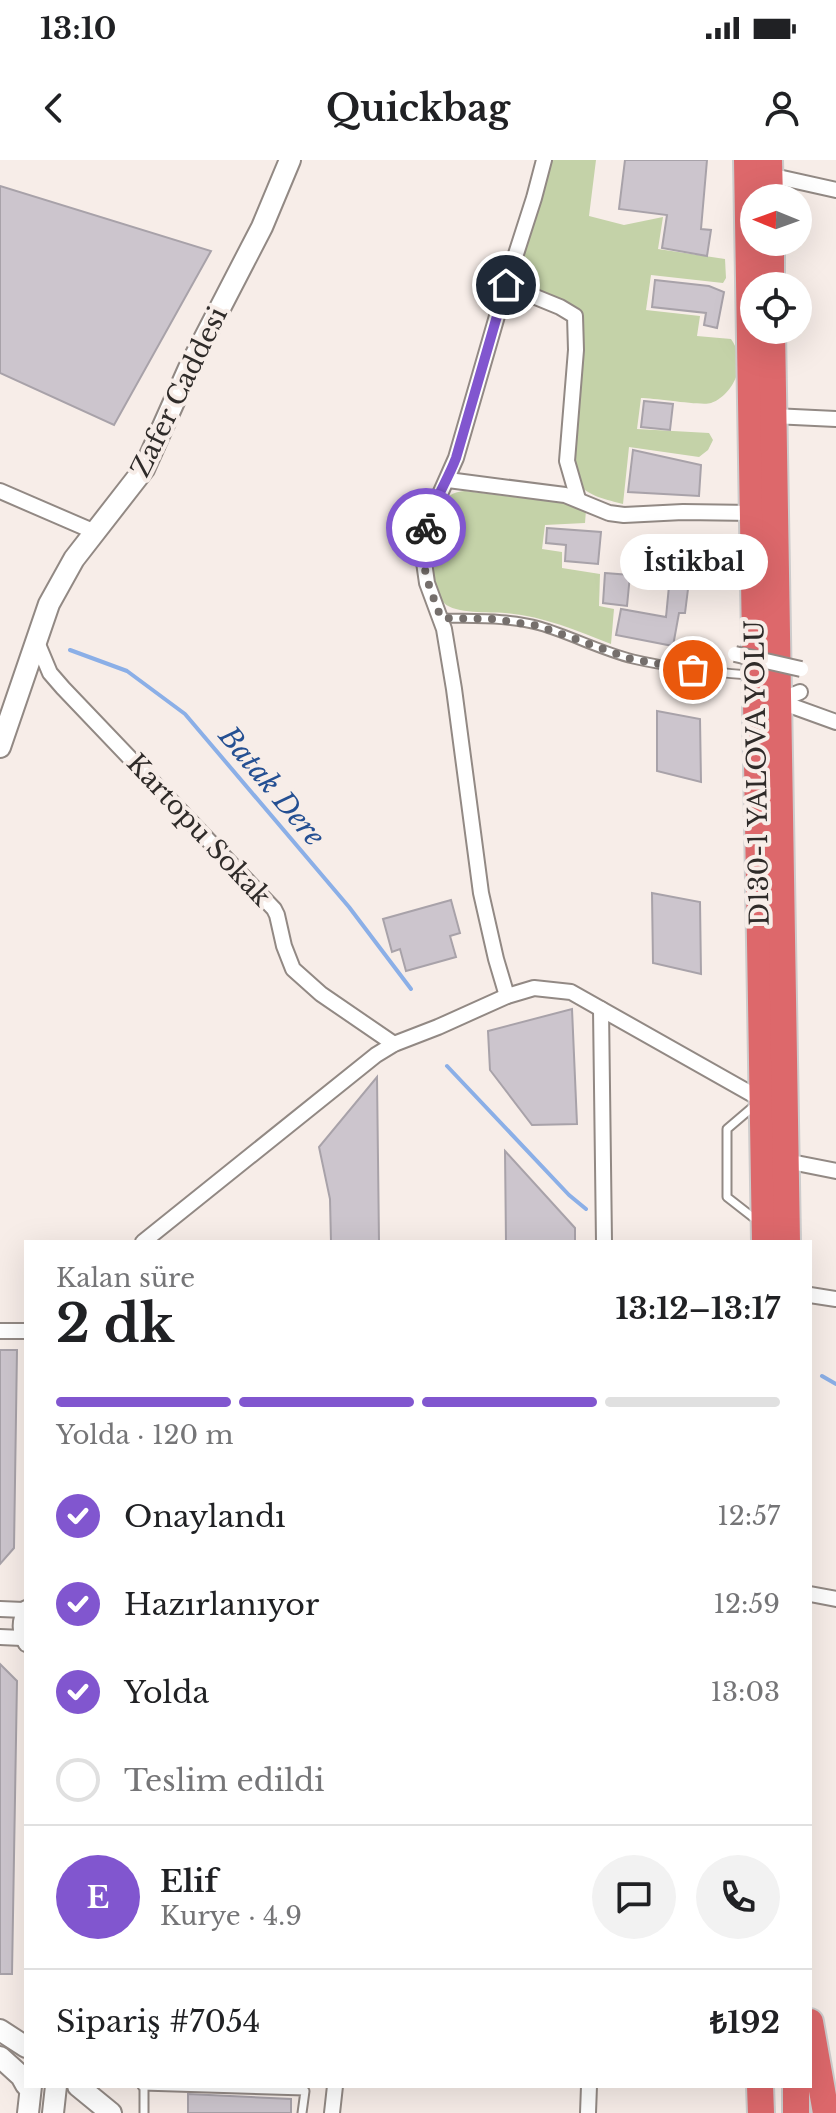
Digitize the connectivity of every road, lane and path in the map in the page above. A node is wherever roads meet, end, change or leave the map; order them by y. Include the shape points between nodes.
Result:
1 (290, 160) edge
2 (544, 160) edge
3 (747, 160) edge
4 (769, 178) edge
5 (836, 190) edge
6 (506, 285) junction
7 (772, 344) edge
8 (773, 416) junction
9 (836, 419) edge
10 (448, 480) junction
11 (0, 491) edge
12 (578, 499) junction
13 (753, 513) junction
14 (95, 532) junction
15 (441, 618) junction
16 (37, 642) junction
17 (735, 654) dead end
18 (801, 669) dead end
19 (755, 676) junction
20 (789, 697) junction
21 (836, 722) edge
22 (0, 747) edge
23 (507, 996) junction
24 (601, 1009) junction
25 (394, 1044) junction
26 (762, 1100) junction
27 (786, 1161) junction
28 (836, 1171) edge
29 (765, 1234) edge
30 (146, 1240) edge
31 (604, 1240) edge
32 (787, 1240) edge
33 (812, 1295) edge
34 (836, 1299) edge
35 (0, 1331) edge
36 (24, 1331) edge
37 (812, 1594) edge
38 (836, 1599) edge
39 (0, 1609) edge
40 (24, 1609) edge
41 (24, 1613) edge
42 (0, 1637) edge
43 (24, 1641) edge
44 (0, 2030) edge
45 (812, 2033) edge
46 (24, 2046) edge
47 (0, 2057) edge
48 (24, 2082) edge
49 (80, 2088) edge
50 (143, 2088) edge
51 (208, 2088) edge
52 (335, 2088) edge
53 (589, 2088) edge
54 (760, 2088) edge
55 (777, 2088) edge
56 (796, 2088) edge
57 (111, 2113) edge
58 (144, 2113) edge
59 (302, 2113) edge
60 (332, 2113) edge
61 (588, 2113) edge
62 (761, 2113) edge
63 (777, 2113) edge
64 (796, 2113) edge
65 (826, 2113) edge

1 - 14 street, Zafer Caddesi via 144,469
2 - 6 street
3 - 13 highway, D130-1 YALOVA YOLU
4 - 5 street
6 - 10 street
6 - 12 street via 575,316 567,461
7 - 8 highway
8 - 9 street
8 - 20 highway
10 - 12 street
10 - 15 street via 423,537 427,583
11 - 14 street
12 - 13 street via 624,515
13 - 19 highway, D130-1 YALOVA YOLU via 746,624
14 - 16 street, Zafer Caddesi via 49,604
15 - 19 lane via 522,622 631,659
15 - 23 street via 481,893
16 - 22 street, Zafer Caddesi
16 - 25 street, Kartopu Sokak via 63,688 274,909 293,969
17 - 18 street, bridge
19 - 26 highway, D130-1 YALOVA YOLU
20 - 21 street
20 - 27 highway
23 - 24 street via 534,988 571,992
23 - 25 street
24 - 26 street
24 - 31 street
25 - 30 street
26 - 29 highway, D130-1 YALOVA YOLU
26 - 29 lane via 727,1129 727,1197
27 - 28 street
27 - 32 highway
33 - 34 street
35 - 36 street
37 - 38 street
39 - 40 street
41 - 43 street
42 - 43 street
44 - 46 street
45 - 65 highway
47 - 48 street
49 - 57 street
50 - 58 lane
51 - 59 lane via 305,2091
52 - 60 street
53 - 61 street
54 - 62 highway
55 - 63 highway
56 - 64 highway

